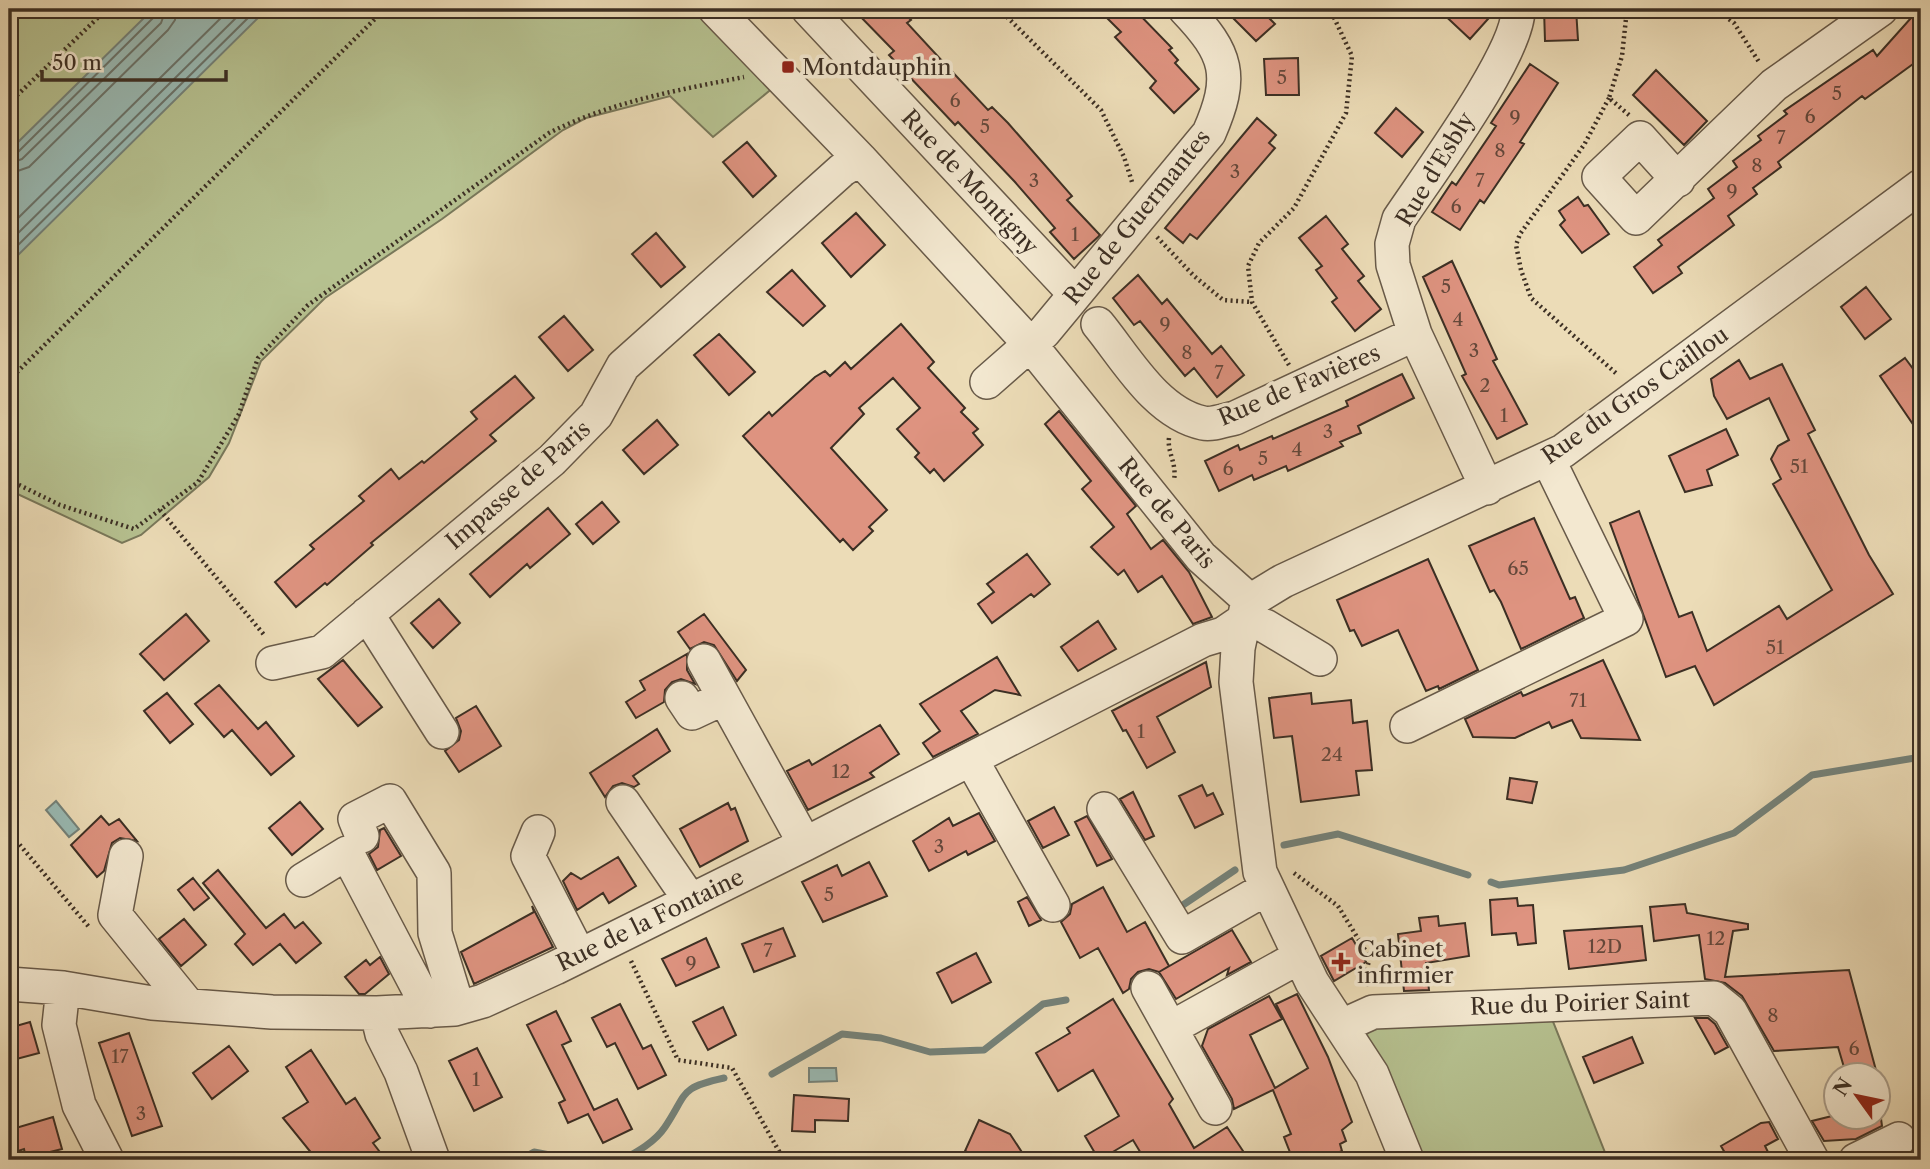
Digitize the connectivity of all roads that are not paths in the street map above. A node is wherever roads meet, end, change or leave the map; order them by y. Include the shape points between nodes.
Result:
1 (715, 9) edge
2 (808, 9) edge
3 (1185, 9) edge
4 (1518, 9) edge
5 (1881, 9) edge
6 (860, 159) junction
7 (1678, 180) junction
8 (1921, 186) edge
9 (1075, 294) junction
10 (1098, 324) dead end
11 (1415, 334) junction
12 (1029, 343) junction
13 (987, 383) dead end
14 (1548, 459) junction
15 (1487, 488) junction
16 (367, 614) junction
17 (1252, 616) junction
18 (1320, 659) dead end
19 (704, 661) dead end
20 (279, 662) road end
21 (682, 698) dead end
22 (724, 698) junction
23 (1407, 726) dead end
24 (442, 732) dead end
25 (971, 759) junction
26 (623, 802) dead end
27 (1104, 809) dead end
28 (538, 832) dead end
29 (362, 836) dead end
30 (805, 844) junction
31 (126, 856) dead end
32 (1278, 878) junction
33 (303, 880) dead end
34 (690, 900) junction
35 (1053, 905) dead end
36 (579, 955) junction
37 (1299, 957) junction
38 (9, 984) edge
39 (63, 988) junction
40 (1149, 988) dead end
41 (188, 1005) junction
42 (444, 1010) junction
43 (377, 1013) junction
44 (1342, 1026) junction
45 (1171, 1028) junction
46 (1215, 1108) dead end
47 (1899, 1139) dead end
48 (1399, 1158) edge
49 (107, 1160) edge
50 (433, 1160) edge
51 (1812, 1160) edge
52 (1856, 1160) edge

1 - 6 street, Rue de Paris
2 - 9 street, Rue de Montigny
3 - 9 street, Rue de Guermantes via 1215,48 1226,73 1222,103 1209,133
4 - 11 street, Rue d'Esbly via 1509,44 1493,76 1399,219 1392,244 1394,265
5 - 7 street via 1774,85
6 - 12 street, Rue de Paris
6 - 16 street, Impasse de Paris via 842,170 623,366 596,415 552,460
7 - 7 street via 1636,218 1599,177 1640,138
8 - 14 street, Rue du Gros Caillou
9 - 12 street, Rue de Guermantes
10 - 11 street, Rue de Favières via 1158,398 1182,416 1206,424 1235,418
11 - 15 street, Rue d'Esbly
12 - 13 street, Rue de Guermantes
12 - 17 street, Rue de Paris
14 - 15 street, Rue du Gros Caillou
14 - 23 street via 1626,619
15 - 17 street, Rue du Gros Caillou via 1283,581
16 - 20 street, Impasse de Paris via 322,652
16 - 24 street
17 - 18 street, Rue de Paris
17 - 25 street, Rue de la Fontaine
17 - 32 street via 1236,682 1260,872
19 - 22 street
21 - 22 street via 692,713
22 - 30 street
25 - 30 street, Rue de la Fontaine
25 - 35 street
26 - 34 street
27 - 32 street via 1182,937
28 - 36 street via 528,856
29 - 42 street via 355,819 390,801 434,873
30 - 34 street, Rue de la Fontaine
31 - 41 street via 115,915
32 - 37 street
33 - 42 street via 347,853
34 - 36 street, Rue de la Fontaine
36 - 42 street, Rue de la Fontaine via 483,1001
37 - 44 street
37 - 45 street
38 - 39 street, Rue de la Fontaine
39 - 41 street, Rue de la Fontaine
39 - 49 street via 59,1025 79,1105
40 - 45 street
41 - 43 street, Rue de la Fontaine
42 - 43 street, Rue de la Fontaine
43 - 50 street
44 - 48 street via 1372,1074
44 - 51 street, Rue du Poirier Saint via 1373,1012 1714,998 1730,1012
45 - 46 street
47 - 52 street

